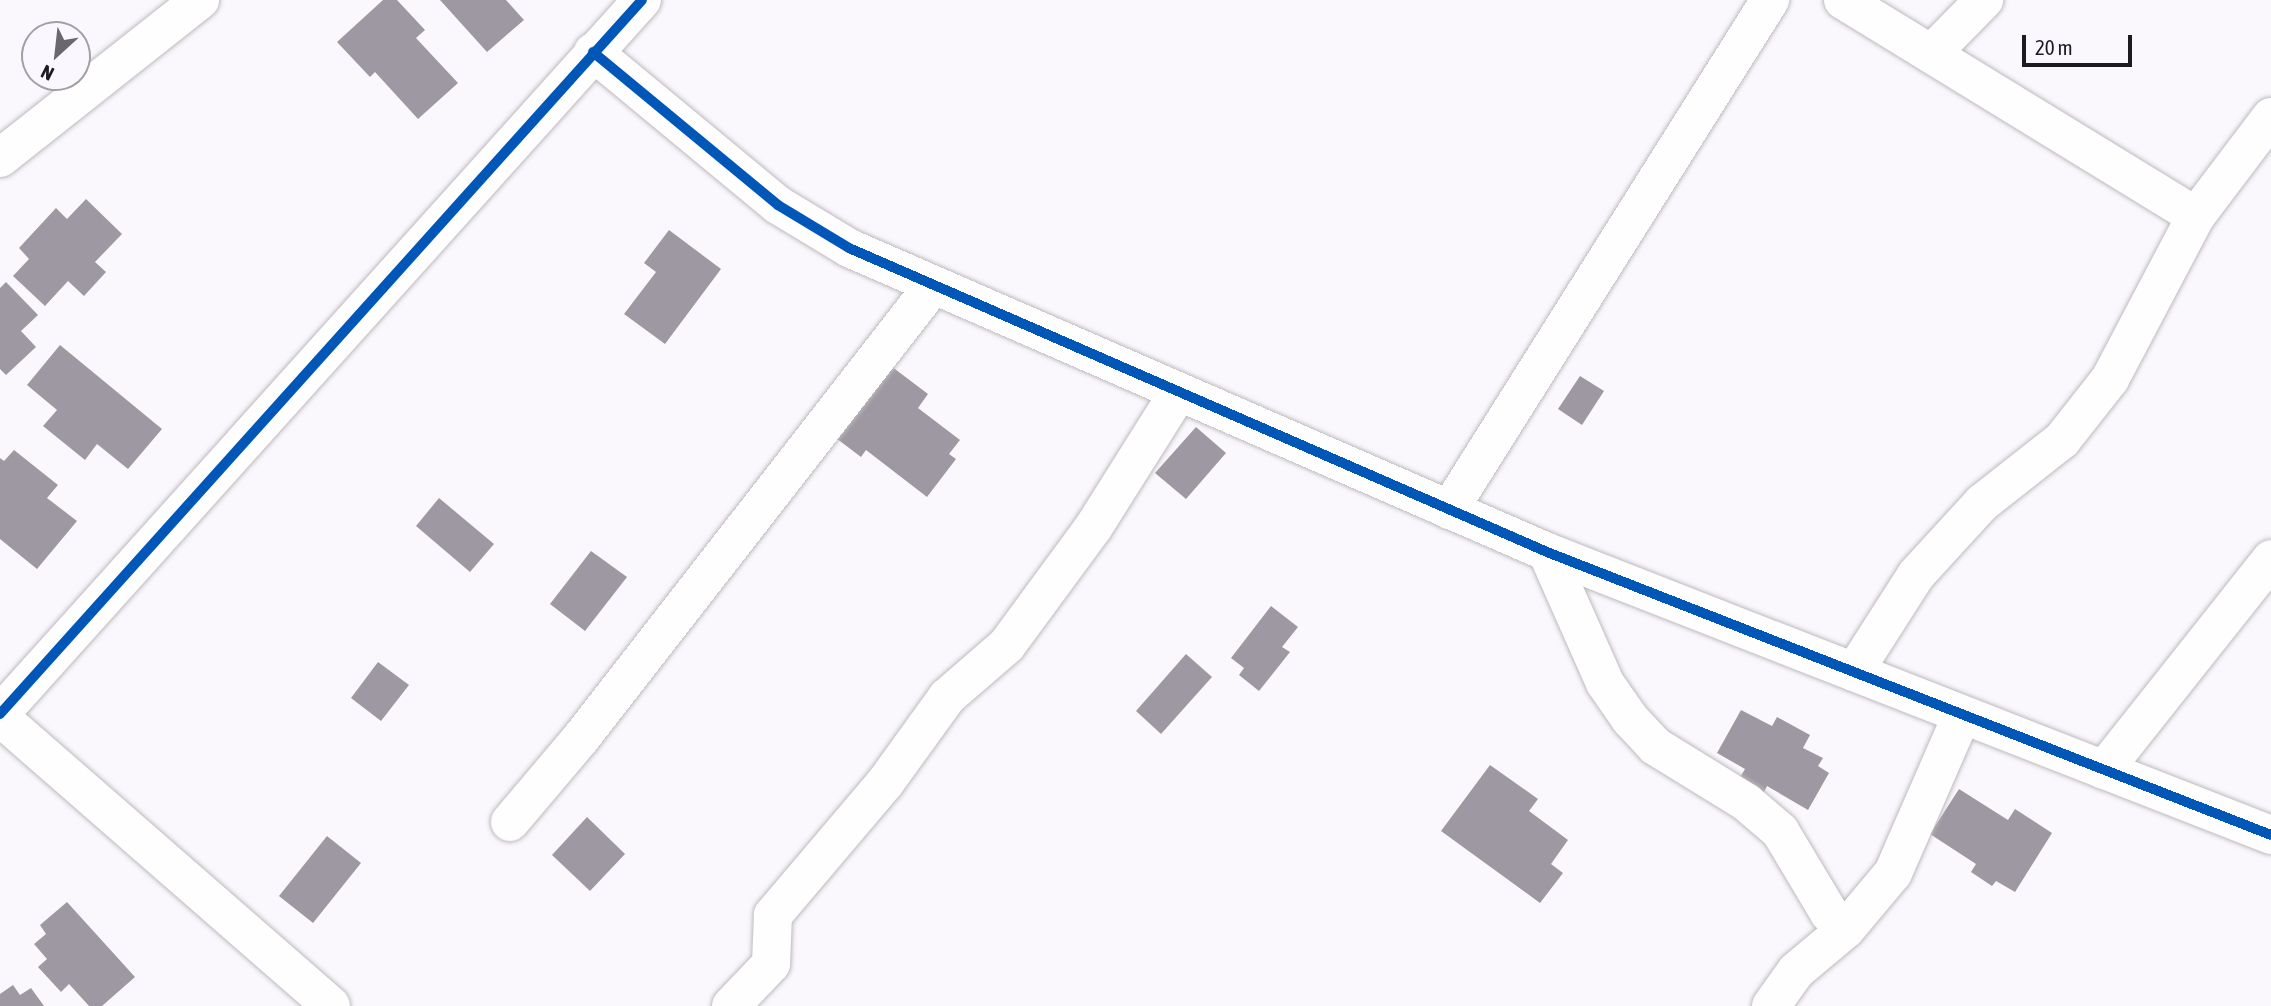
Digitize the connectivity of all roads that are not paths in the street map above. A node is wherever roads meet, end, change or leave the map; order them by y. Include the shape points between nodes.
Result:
1 (200, 0) edge
2 (642, 0) edge
3 (1770, 0) edge
4 (1843, 0) edge
5 (1984, 0) edge
6 (593, 52) junction
7 (1931, 54) junction
8 (2271, 117) edge
9 (0, 158) edge
10 (2196, 216) junction
11 (932, 287) junction
12 (1178, 393) junction
13 (1449, 510) junction
14 (1547, 552) junction
15 (2271, 559) edge
16 (1854, 672) junction
17 (1962, 715) junction
18 (0, 716) edge
19 (2104, 770) junction
20 (510, 822) dead end
21 (2271, 835) edge
22 (1846, 929) junction
23 (331, 1006) edge
24 (731, 1006) edge
25 (1771, 1006) edge

1 - 9 street
2 - 6 street
3 - 13 street
4 - 7 street
5 - 7 street
6 - 11 street via 778,205 849,248
6 - 18 street
7 - 10 street
8 - 10 street
10 - 16 street via 2110,379 2062,440 1982,503 1916,575
11 - 12 street
11 - 20 street via 581,738
12 - 13 street
12 - 24 street via 1093,528 1007,645 947,697 885,783 773,915 771,964
13 - 14 street
14 - 16 street
14 - 22 street via 1605,683 1630,719 1655,746 1746,802 1780,831 1829,913
15 - 19 street
16 - 17 street
17 - 19 street
17 - 22 street via 1893,873
18 - 23 street
19 - 21 street
22 - 25 street via 1796,971

